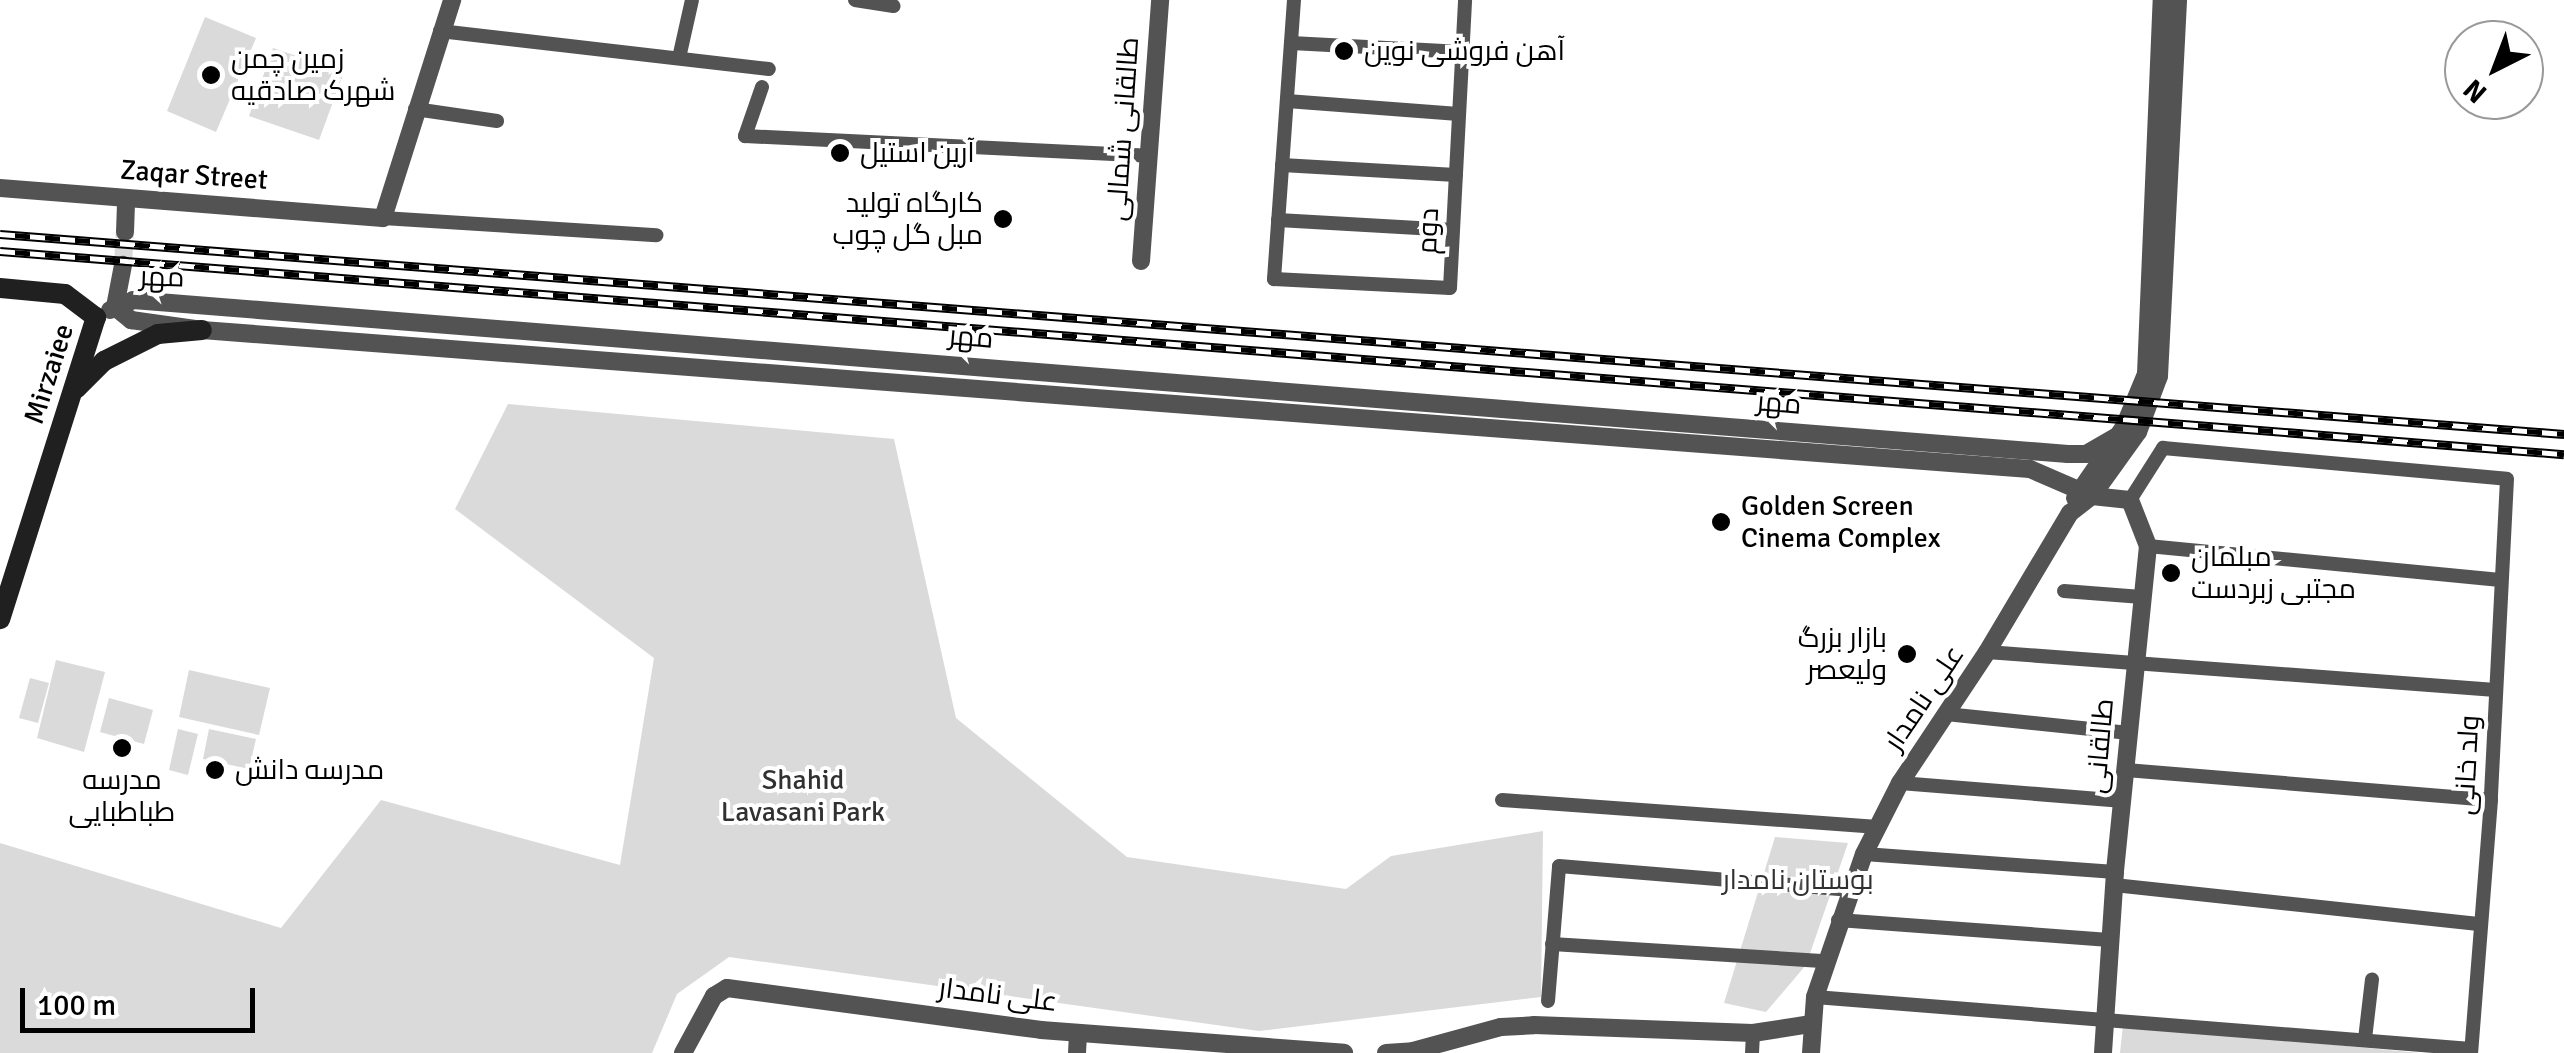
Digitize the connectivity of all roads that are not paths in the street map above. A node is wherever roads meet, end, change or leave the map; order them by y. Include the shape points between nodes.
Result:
1 (452, 0) edge
2 (692, 0) edge
3 (1160, 0) edge
4 (1294, 0) edge
5 (1466, 0) edge
6 (2162, 0) edge
7 (2178, 0) edge
8 (865, 1) edge
9 (894, 6) dead end
10 (440, 31) junction
11 (1291, 43) junction
12 (1463, 52) junction
13 (680, 58) junction
14 (768, 69) dead end
15 (762, 87) dead end
16 (1287, 101) junction
17 (415, 110) junction
18 (1460, 114) junction
19 (498, 121) dead end
20 (1150, 156) junction
21 (1282, 164) junction
22 (1456, 176) junction
23 (0, 188) edge
24 (126, 198) junction
25 (383, 218) junction
26 (1278, 220) junction
27 (1453, 230) junction
28 (126, 232) tunnel mouth
29 (656, 235) dead end
30 (1141, 261) dead end
31 (123, 265) tunnel mouth
32 (0, 288) edge
33 (115, 307) junction
34 (96, 317) junction
35 (202, 330) junction
36 (1308, 392) junction
37 (71, 394) junction
38 (1308, 414) junction
39 (2116, 438) junction
40 (1765, 439) junction
41 (2068, 454) junction
42 (2078, 488) junction
43 (2130, 500) junction
44 (2148, 546) junction
45 (2500, 580) junction
46 (2064, 591) dead end
47 (2142, 597) junction
48 (0, 619) edge
49 (1987, 652) junction
50 (2135, 666) junction
51 (2496, 690) junction
52 (1946, 714) junction
53 (2129, 733) junction
54 (2126, 770) junction
55 (1900, 783) junction
56 (1502, 800) dead end
57 (2490, 800) junction
58 (2123, 802) junction
59 (1878, 827) junction
60 (1864, 854) junction
61 (2114, 878) junction
62 (1851, 890) junction
63 (1838, 920) junction
64 (2481, 924) junction
65 (2109, 940) junction
66 (1552, 944) junction
67 (1825, 961) junction
68 (2372, 979) dead end
69 (1816, 997) junction
70 (1548, 1001) dead end
71 (2105, 1017) junction
72 (1811, 1024) junction
73 (1078, 1032) junction
74 (1753, 1033) junction
75 (2365, 1039) junction
76 (1464, 1046) edge
77 (2471, 1051) edge
78 (683, 1053) edge
79 (1076, 1053) edge
80 (1344, 1053) edge
81 (1386, 1053) edge
82 (1752, 1053) edge
83 (1811, 1053) edge
84 (2103, 1053) edge

1 - 10 street
2 - 13 street
3 - 20 street, طالقانی شمالی
4 - 11 street
5 - 12 street, دوم
6 - 39 street via 2151,329 2146,374
7 - 42 street via 2159,376 2138,432
8 - 9 street
10 - 13 street
10 - 17 street
11 - 12 street
11 - 16 street
12 - 18 street, دوم
13 - 14 street
15 - 20 street via 744,136
16 - 18 street
16 - 21 street
17 - 19 street
17 - 25 street
18 - 22 street, دوم
20 - 30 street, طالقانی شمالی
21 - 22 street
21 - 26 street
22 - 27 street, دوم
23 - 24 street, Zaqar Street
24 - 25 street, Zaqar Street
24 - 28 street
25 - 29 street
26 - 27 street
26 - 27 street, دوم via 1274,279 1450,288
31 - 33 street
32 - 34 main road via 65,294
33 - 34 street
33 - 35 street, مهر via 131,320
33 - 36 street, مهر via 133,300
34 - 37 main road, Mirzaiee
35 - 37 main road via 158,334 104,362
35 - 38 street, مهر
36 - 38 street
36 - 40 street, مهر
37 - 48 main road, Mirzaiee
38 - 40 street, مهر
39 - 41 street, مهر via 2086,454
39 - 42 street
40 - 41 street, مهر
40 - 42 street, مهر via 2030,469
41 - 42 street via 2080,470
42 - 43 street
42 - 49 street, علی نامدار via 2070,513
43 - 44 street, طالقانی
43 - 45 street, ولد خانی via 2163,448 2507,480
44 - 45 street
44 - 47 street, طالقانی
45 - 51 street, ولد خانی
46 - 47 street
47 - 50 street, طالقانی
49 - 50 street
49 - 52 street, علی نامدار
50 - 51 street
50 - 53 street, طالقانی
51 - 57 street, ولد خانی
52 - 53 street
52 - 55 street, علی نامدار
53 - 54 street, طالقانی
54 - 57 street
54 - 58 street, طالقانی
55 - 58 street
55 - 59 street, علی نامدار
56 - 59 street
57 - 64 street, ولد خانی
58 - 61 street, طالقانی
59 - 60 street, علی نامدار
60 - 61 street
60 - 62 street, علی نامدار
61 - 64 street
61 - 65 street, طالقانی
62 - 63 street, علی نامدار
62 - 66 street via 1558,866
63 - 65 street
63 - 67 street, علی نامدار
64 - 77 street, ولد خانی
65 - 71 street, طالقانی
66 - 67 street
66 - 70 street
67 - 69 street, علی نامدار
68 - 75 street
69 - 71 street
69 - 72 street, علی نامدار
71 - 75 street
71 - 84 street, طالقانی
72 - 74 street
72 - 83 street, علی نامدار
73 - 78 street, علی نامدار via 727,988 714,996
73 - 79 street
73 - 80 street, علی نامدار
74 - 76 street via 1534,1025 1501,1028
74 - 82 street
75 - 77 street
76 - 81 street

